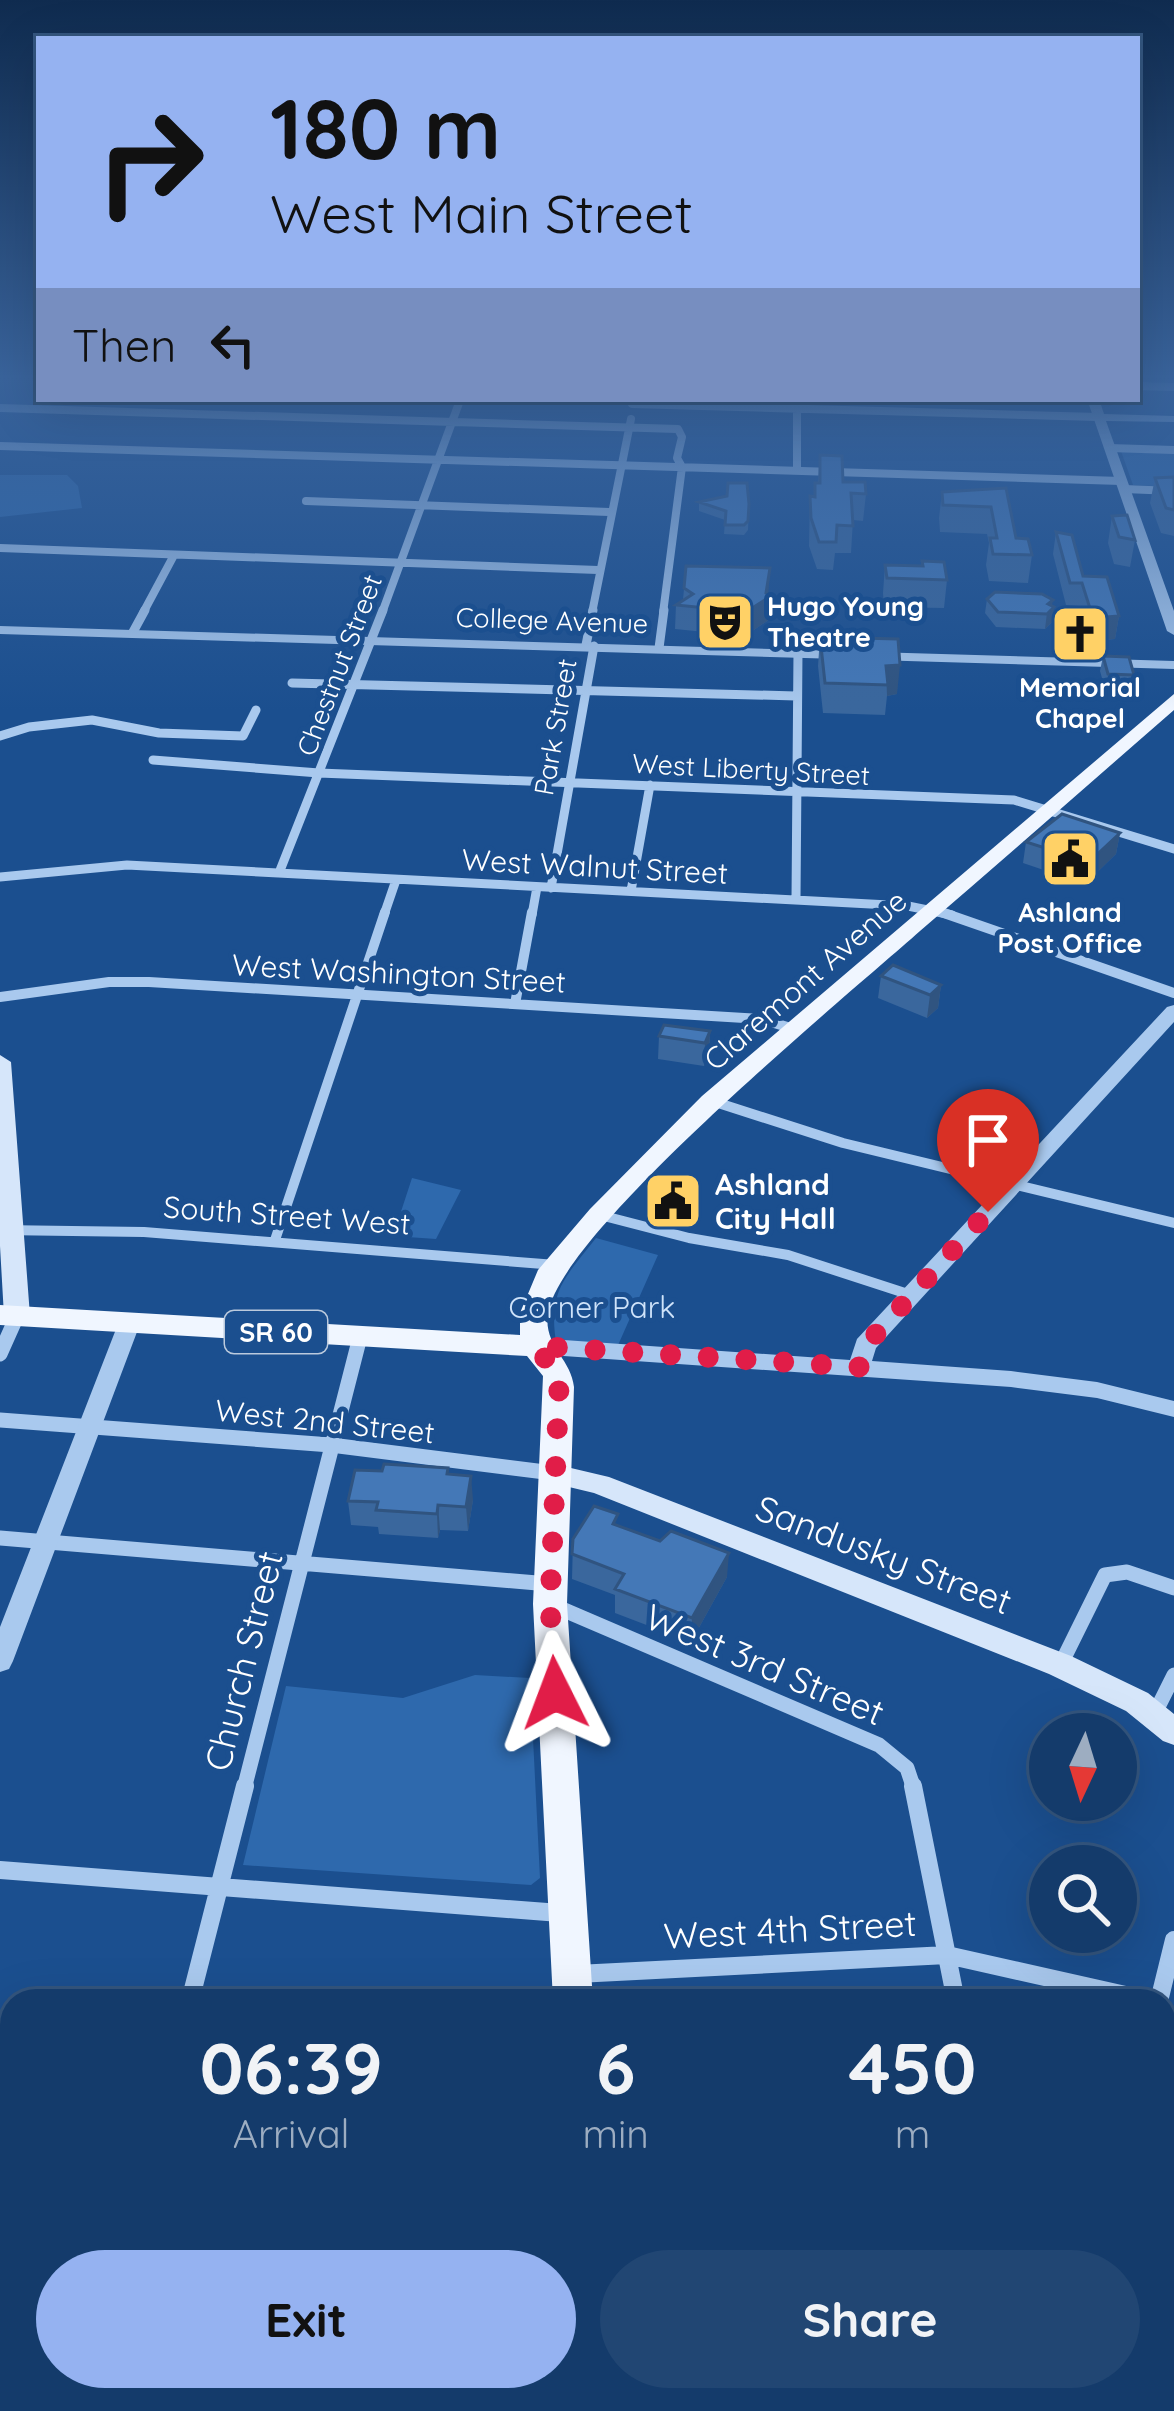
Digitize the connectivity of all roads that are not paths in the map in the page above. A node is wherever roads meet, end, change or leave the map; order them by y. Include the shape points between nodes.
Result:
1 (427, 487) edge
2 (617, 487) edge
3 (680, 487) edge
4 (1123, 487) edge
5 (1135, 487) edge
6 (1174, 491) edge
7 (306, 501) dead end
8 (419, 506) junction
9 (609, 512) junction
10 (0, 548) edge
11 (173, 557) junction
12 (400, 565) junction
13 (598, 570) junction
14 (0, 630) edge
15 (1174, 631) edge
16 (133, 632) junction
17 (374, 638) junction
18 (590, 645) junction
19 (659, 648) junction
20 (798, 652) junction
21 (1174, 665) edge
22 (354, 682) junction
23 (292, 683) dead end
24 (586, 689) junction
25 (796, 696) junction
26 (1174, 700) edge
27 (256, 710) dead end
28 (0, 736) edge
29 (153, 760) dead end
30 (319, 773) junction
31 (570, 781) junction
32 (650, 784) junction
33 (794, 792) junction
34 (1048, 809) junction
35 (1174, 849) edge
36 (279, 873) junction
37 (0, 877) edge
38 (396, 880) junction
39 (537, 887) junction
40 (551, 888) junction
41 (632, 891) junction
42 (796, 899) junction
43 (932, 910) junction
44 (1174, 993) edge
45 (355, 996) junction
46 (0, 997) edge
47 (515, 1004) junction
48 (1174, 1011) edge
49 (794, 1029) junction
50 (0, 1067) edge
51 (711, 1101) junction
52 (1014, 1184) junction
53 (600, 1215) junction
54 (1174, 1223) edge
55 (7, 1231) edge
56 (274, 1240) junction
57 (557, 1265) junction
58 (911, 1294) junction
59 (8, 1316) edge
60 (129, 1324) junction
61 (360, 1337) junction
62 (535, 1346) junction
63 (0, 1354) edge
64 (859, 1367) junction
65 (1174, 1409) edge
66 (0, 1420) edge
67 (89, 1427) junction
68 (331, 1445) junction
69 (554, 1474) junction
70 (0, 1538) edge
71 (46, 1542) junction
72 (302, 1563) junction
73 (1174, 1588) edge
74 (550, 1594) junction
75 (0, 1661) edge
76 (1060, 1665) junction
77 (1174, 1675) edge
78 (1164, 1724) edge
79 (0, 1870) edge
80 (219, 1888) junction
81 (567, 1913) junction
82 (1174, 1940) edge
83 (946, 1955) junction
84 (572, 1988) edge
85 (193, 1989) edge
86 (953, 1989) edge
87 (1099, 1989) edge
88 (1161, 1989) edge

1 - 8 street, Chestnut Street
2 - 9 street, Park Street
3 - 19 street
4 - 15 street
5 - 6 street
7 - 8 street
8 - 9 street
8 - 12 street, Chestnut Street
9 - 13 street, Park Street
10 - 11 street
11 - 12 street
11 - 16 street
12 - 13 street
12 - 17 street, Chestnut Street
13 - 18 street, Park Street
14 - 16 street, College Avenue
16 - 17 street, College Avenue
17 - 18 street, College Avenue
17 - 22 street, Chestnut Street
18 - 19 street, College Avenue
18 - 24 street, Park Street
19 - 20 street, College Avenue
20 - 21 street, College Avenue
20 - 25 street
22 - 23 street
22 - 24 street
22 - 30 street, Chestnut Street
24 - 25 street
24 - 31 street, Park Street
25 - 33 street
26 - 34 main road, Claremont Avenue
27 - 28 street via 243,736 92,720
29 - 30 street, West Liberty Street
30 - 31 street, West Liberty Street
30 - 36 street, Chestnut Street
31 - 32 street, West Liberty Street
31 - 40 street, Park Street
32 - 33 street, West Liberty Street
32 - 41 street
33 - 34 street, West Liberty Street via 1014,800
33 - 42 street
34 - 35 street, West Liberty Street
34 - 43 main road, Claremont Avenue
36 - 37 street, West Walnut Street via 96,865
36 - 38 street, West Walnut Street
38 - 39 street, West Walnut Street
38 - 45 street
39 - 40 street, West Walnut Street
39 - 47 street
40 - 41 street, West Walnut Street
41 - 42 street, West Walnut Street
42 - 43 street, West Walnut Street
43 - 44 street, West Walnut Street
43 - 49 main road, Claremont Avenue
45 - 46 street, West Washington Street via 127,981
45 - 47 street, West Washington Street
45 - 56 street
47 - 49 street, West Washington Street via 761,1019
48 - 52 street
49 - 51 main road, Claremont Avenue
50 - 55 main road
51 - 52 street
51 - 53 main road, Claremont Avenue
52 - 54 street
52 - 58 street
53 - 57 main road, Claremont Avenue
53 - 58 street via 788,1256
55 - 56 street, South Street West
55 - 59 main road
56 - 57 street, South Street West
57 - 62 main road, Claremont Avenue via 537,1300
58 - 64 street via 865,1346
59 - 60 main road, SR 60
59 - 63 street
60 - 61 main road, SR 60
60 - 67 street
61 - 62 main road, SR 60
61 - 68 street, Church Street
62 - 64 street
62 - 69 main road via 558,1374
64 - 65 street via 1069,1386
66 - 67 street, West 2nd Street
67 - 68 street, West 2nd Street
67 - 71 street
68 - 69 street, West 2nd Street
68 - 72 street, Church Street
69 - 74 main road
69 - 76 main road, Sandusky Street via 599,1484
70 - 71 street, West 3rd Street
71 - 72 street, West 3rd Street
71 - 75 street
72 - 74 street, West 3rd Street
72 - 80 street, Church Street
73 - 76 street via 1127,1572 1105,1575
74 - 81 main road
74 - 83 street, West 3rd Street via 892,1752 913,1786
76 - 78 main road, Sandusky Street
77 - 78 street
79 - 80 street
80 - 81 street
80 - 85 street, Church Street
81 - 84 main road
82 - 88 street
83 - 84 street, West 4th Street
83 - 86 street, West 3rd Street
83 - 87 street, West 4th Street

